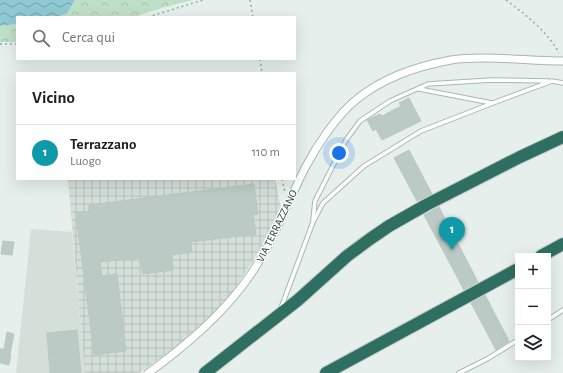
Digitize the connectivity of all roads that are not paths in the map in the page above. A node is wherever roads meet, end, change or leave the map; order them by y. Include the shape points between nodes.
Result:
1 (563, 61) edge
2 (552, 81) junction
3 (563, 83) edge
4 (418, 89) junction
5 (493, 103) junction
6 (563, 137) edge
7 (313, 222) junction
8 (563, 244) edge
9 (546, 253) edge
10 (515, 271) edge
11 (563, 310) edge
12 (279, 316) junction
13 (551, 318) edge
14 (515, 342) edge
15 (148, 373) edge
16 (205, 373) edge
17 (326, 373) edge
18 (459, 373) edge

1 - 15 street, VIA TERRAZZANO via 453,59 415,68 391,78 357,99 341,114 304,168 267,248 246,281 228,304 195,337
2 - 3 lane
2 - 4 lane via 492,80 428,84
2 - 5 lane
4 - 5 lane
4 - 7 lane via 390,101 360,121 346,140 315,201
5 - 7 lane via 421,131 364,166 323,203
6 - 12 highway via 389,226 347,256
7 - 12 lane
8 - 9 highway
10 - 17 highway
11 - 13 lane
12 - 16 highway
14 - 18 lane via 487,360

